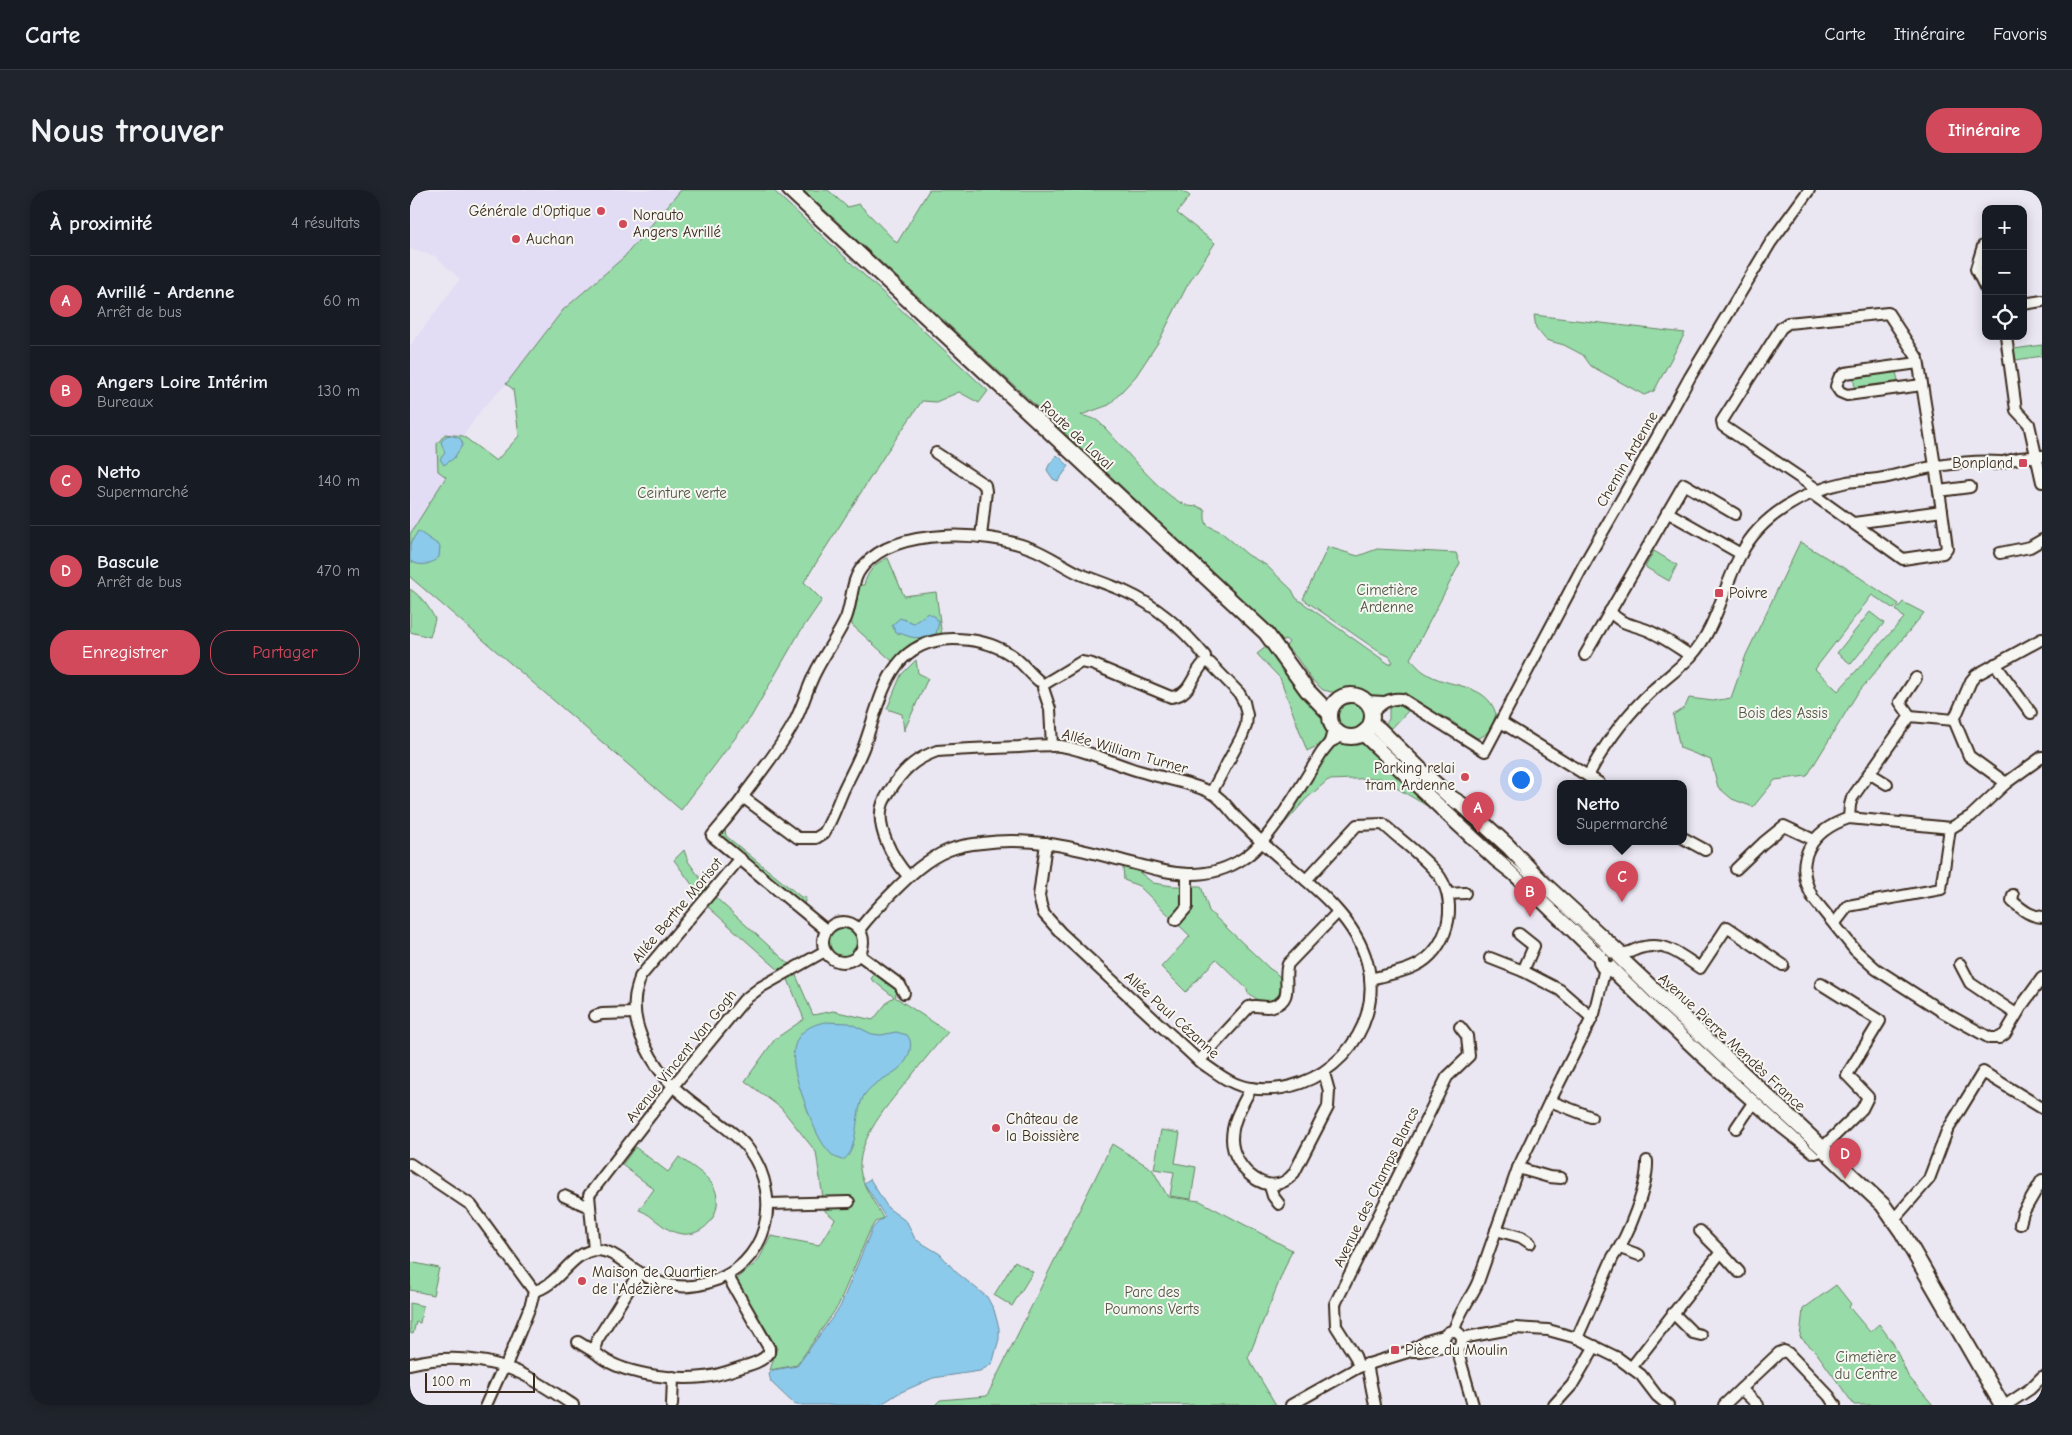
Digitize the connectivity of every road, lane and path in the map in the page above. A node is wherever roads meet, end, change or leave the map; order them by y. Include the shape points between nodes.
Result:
1 (790, 190) edge
2 (1809, 190) edge
3 (1982, 249) edge
4 (1982, 281) edge
5 (2042, 301) edge
6 (2027, 303) edge
7 (2007, 340) edge
8 (1918, 362) junction
9 (1922, 385) junction
10 (936, 453) dead end
11 (2040, 456) edge
12 (1936, 470) junction
13 (2042, 482) edge
14 (1970, 487) dead end
15 (1939, 491) junction
16 (1815, 492) junction
17 (1942, 511) junction
18 (1666, 512) junction
19 (1735, 514) dead end
20 (1854, 523) junction
21 (981, 537) junction
22 (2042, 540) edge
23 (2000, 553) dead end
24 (1741, 554) junction
25 (1610, 610) junction
26 (1271, 637) junction
27 (2042, 638) edge
28 (1585, 655) dead end
29 (1692, 656) junction
30 (1206, 661) junction
31 (1995, 664) junction
32 (1916, 678) dead end
33 (1042, 684) junction
34 (1339, 699) junction
35 (2031, 713) dead end
36 (1910, 716) junction
37 (1368, 717) junction
38 (1954, 720) junction
39 (1500, 722) junction
40 (1336, 725) junction
41 (1052, 746) junction
42 (2042, 757) edge
43 (1869, 773) junction
44 (1588, 776) junction
45 (1594, 780) edge
46 (2006, 783) junction
47 (1887, 784) dead end
48 (1211, 792) junction
49 (744, 798) junction
50 (1849, 818) junction
51 (1950, 828) junction
52 (1687, 840) edge
53 (1814, 840) junction
54 (1261, 842) junction
55 (1046, 843) junction
56 (1705, 850) dead end
57 (740, 858) junction
58 (1736, 869) dead end
59 (1187, 875) junction
60 (908, 876) junction
61 (1306, 880) junction
62 (1465, 893) dead end
63 (1448, 894) junction
64 (2013, 895) dead end
65 (1338, 912) junction
66 (2042, 917) edge
67 (1176, 920) dead end
68 (1834, 923) junction
69 (826, 930) junction
70 (859, 930) junction
71 (1519, 934) dead end
72 (825, 952) junction
73 (861, 956) junction
74 (1490, 958) dead end
75 (1612, 959) junction
76 (1960, 964) dead end
77 (1782, 965) dead end
78 (1523, 971) junction
79 (2042, 978) edge
80 (1370, 979) junction
81 (1821, 984) dead end
82 (904, 993) dead end
83 (635, 1013) junction
84 (2016, 1014) junction
85 (595, 1016) dead end
86 (1592, 1018) junction
87 (1460, 1027) dead end
88 (1199, 1061) junction
89 (1324, 1073) junction
90 (673, 1086) junction
91 (1250, 1088) junction
92 (1755, 1100) junction
93 (1550, 1101) junction
94 (2042, 1108) edge
95 (1592, 1116) dead end
96 (1736, 1128) dead end
97 (1820, 1150) junction
98 (1647, 1161) dead end
99 (410, 1164) edge
100 (1518, 1168) junction
101 (1561, 1178) dead end
102 (2042, 1180) edge
103 (1270, 1186) junction
104 (564, 1196) dead end
105 (849, 1202) dead end
106 (768, 1204) junction
107 (1279, 1204) dead end
108 (589, 1207) junction
109 (1894, 1219) junction
110 (2020, 1224) dead end
111 (1496, 1230) junction
112 (1700, 1231) dead end
113 (1530, 1243) dead end
114 (1620, 1248) junction
115 (594, 1250) junction
116 (1720, 1252) junction
117 (1639, 1255) dead end
118 (1738, 1272) dead end
119 (639, 1273) junction
120 (727, 1276) junction
121 (534, 1291) junction
122 (1673, 1313) junction
123 (1458, 1334) junction
124 (1701, 1335) dead end
125 (1577, 1338) junction
126 (1445, 1341) junction
127 (578, 1342) dead end
128 (1595, 1346) junction
129 (1457, 1349) junction
130 (596, 1354) junction
131 (410, 1364) edge
132 (1363, 1366) junction
133 (505, 1368) junction
134 (1631, 1368) junction
135 (673, 1377) junction
136 (2042, 1377) edge
137 (1741, 1389) junction
138 (486, 1405) edge
139 (573, 1405) edge
140 (672, 1405) edge
141 (1290, 1405) edge
142 (1375, 1405) edge
143 (1473, 1405) edge
144 (1554, 1405) edge
145 (1668, 1405) edge
146 (1724, 1405) edge
147 (1758, 1405) edge
148 (1835, 1405) edge
149 (1997, 1405) edge
150 (2004, 1405) edge

1 - 26 main road, Route de Laval
2 - 39 street, Chemin Ardenne via 1771,242 1690,377
3 - 4 street via 1976,269
5 - 6 street
7 - 11 street via 2016,410 2029,424 2033,447
8 - 9 street
8 - 9 street via 1845,373 1836,386 1847,395
8 - 16 street via 1888,313 1788,324 1781,328 1722,421 1723,426
9 - 12 street
10 - 21 street via 985,486
11 - 12 street via 2000,462 1980,461
11 - 13 street
12 - 15 street
12 - 16 street via 1848,482
14 - 15 street
15 - 17 street
16 - 20 street
16 - 24 street via 1792,502 1775,515
17 - 20 street
17 - 20 street via 1947,548 1943,553 1903,559
18 - 19 street via 1684,484
18 - 24 street
18 - 25 street
21 - 30 street via 1030,548 1078,573 1126,592 1165,616 1187,635
21 - 49 street via 949,535 914,540 885,549 862,566 853,586 846,617 816,671 793,724
22 - 23 street via 2030,547
24 - 29 street via 1706,634
25 - 28 street
25 - 29 street via 1616,618 1647,630
26 - 34 main road, Route de Laval via 1315,689
26 - 40 main road, Route de Laval via 1307,690
27 - 31 street
29 - 44 street via 1628,717
30 - 33 street via 1184,694 1171,697 1081,662
30 - 48 street via 1239,693 1247,715 1244,731
31 - 35 street
31 - 38 street via 1971,681
32 - 36 street via 1900,702
33 - 41 street via 1050,709
33 - 49 street via 1009,653 990,644 967,639 921,645 904,656 887,680 860,756 824,833 816,838 798,838
34 - 37 main road via 1352,695
34 - 40 main road via 1334,704
36 - 38 street
36 - 43 street
37 - 39 street, Chemin Ardenne via 1384,702 1395,698 1406,700 1485,751
37 - 40 main road via 1355,736
37 - 75 main road, Avenue Pierre Mendès France via 1450,797 1501,840
38 - 46 street via 1969,756
39 - 44 street
40 - 54 street via 1330,742
41 - 48 street, Allée William Turner via 1078,750
41 - 60 street, Allée William Turner via 937,751 912,763 883,803 881,820 890,847
42 - 46 street
43 - 47 street
43 - 50 street via 1852,798
44 - 45 street
46 - 51 street via 1971,816
48 - 54 street, Allée William Turner
49 - 57 street via 712,836
50 - 51 street
50 - 53 street via 1828,827
51 - 68 street via 1941,889 1848,906
52 - 56 street
53 - 58 street via 1784,826
53 - 68 street via 1806,857 1805,879 1814,898
54 - 59 street via 1245,858 1222,870
54 - 61 street, Allée Paul Cézanne
55 - 59 street
55 - 60 street via 1010,840 970,844 931,859
55 - 88 street, Allée Paul Cézanne via 1039,896 1044,914 1060,933
57 - 69 street
57 - 83 street, Allée Berthe Morisot via 640,977
59 - 67 street via 1187,907
60 - 70 street
61 - 63 street via 1358,825 1383,824 1439,876
61 - 65 street, Allée Paul Cézanne
62 - 63 street
63 - 80 street via 1447,928 1435,951 1416,966
64 - 66 street via 2012,901 2024,911
65 - 80 street, Allée Paul Cézanne via 1360,941
65 - 88 street via 1288,964 1287,993 1281,1002 1272,1007 1249,1007
68 - 84 street via 1861,957 1884,974 1990,1038 2005,1034
69 - 70 street via 842,922 853,924
69 - 72 street via 822,942
70 - 73 street via 863,941
71 - 78 street via 1534,946
72 - 73 street via 841,962
72 - 90 street, Avenue Vincent Van Gogh via 761,987 744,1000
73 - 82 street via 900,985
74 - 78 street
75 - 77 street via 1643,947 1668,947 1700,968 1727,926
75 - 86 street
75 - 92 main road, Avenue Pierre Mendès France via 1707,1059
75 - 97 main road, Avenue Pierre Mendès France
76 - 84 street via 1970,983
78 - 86 street via 1560,990
79 - 84 street
80 - 89 street, Allée Paul Cézanne via 1368,1009 1363,1025 1354,1043
81 - 97 street via 1880,1021 1847,1075 1868,1097 1862,1109
83 - 85 street
83 - 90 street, Allée Berthe Morisot via 641,1039
86 - 93 street
87 - 132 street, Avenue des Champs Blancs via 1468,1036 1469,1056 1447,1077 1335,1304 1336,1326
88 - 91 street, Allée Paul Cézanne via 1220,1077
89 - 91 street, Allée Paul Cézanne via 1291,1086
89 - 103 street via 1329,1091 1328,1107 1289,1180
90 - 106 street, Allée Berthe Morisot via 745,1144 763,1176
90 - 108 street, Avenue Vincent Van Gogh via 589,1195
91 - 103 street via 1235,1120 1234,1153 1249,1174
92 - 96 street
92 - 97 main road, Avenue Pierre Mendès France via 1798,1139
93 - 95 street
93 - 100 street
94 - 109 street via 1983,1072 1947,1131 1929,1179
97 - 109 main road via 1874,1196
97 - 149 main road via 1892,1226
98 - 114 street via 1644,1187
99 - 121 street via 466,1202
100 - 101 street
100 - 111 street
102 - 110 street
103 - 107 street via 1272,1196
104 - 108 street
105 - 106 street
106 - 120 street, Allée Berthe Morisot via 764,1230 756,1247
108 - 115 street, Avenue Vincent Van Gogh
109 - 150 main road
111 - 113 street
111 - 123 street via 1478,1282 1457,1318
112 - 116 street
114 - 117 street
114 - 125 street
115 - 119 street via 610,1252
115 - 121 street via 586,1252 545,1286
116 - 118 street
116 - 122 street
119 - 120 street via 657,1282 680,1286 702,1285
119 - 130 street via 597,1340
120 - 135 street via 769,1353 755,1363 722,1374
121 - 133 street via 532,1304
122 - 124 street via 1693,1333
122 - 134 street
123 - 125 street via 1515,1328 1548,1330
123 - 126 street via 1449,1331
123 - 129 street via 1461,1344
125 - 128 street
126 - 129 street via 1450,1349
126 - 132 street via 1427,1341 1410,1351
127 - 130 street
128 - 134 street
128 - 144 street via 1572,1385
129 - 143 street
130 - 135 street via 625,1368
131 - 133 street via 455,1358
132 - 141 street
132 - 142 street, Avenue des Champs Blancs
133 - 138 street
133 - 139 street
134 - 145 street
135 - 140 street
136 - 150 street via 2030,1389
137 - 146 street
137 - 147 street
137 - 148 street via 1784,1351 1830,1396

